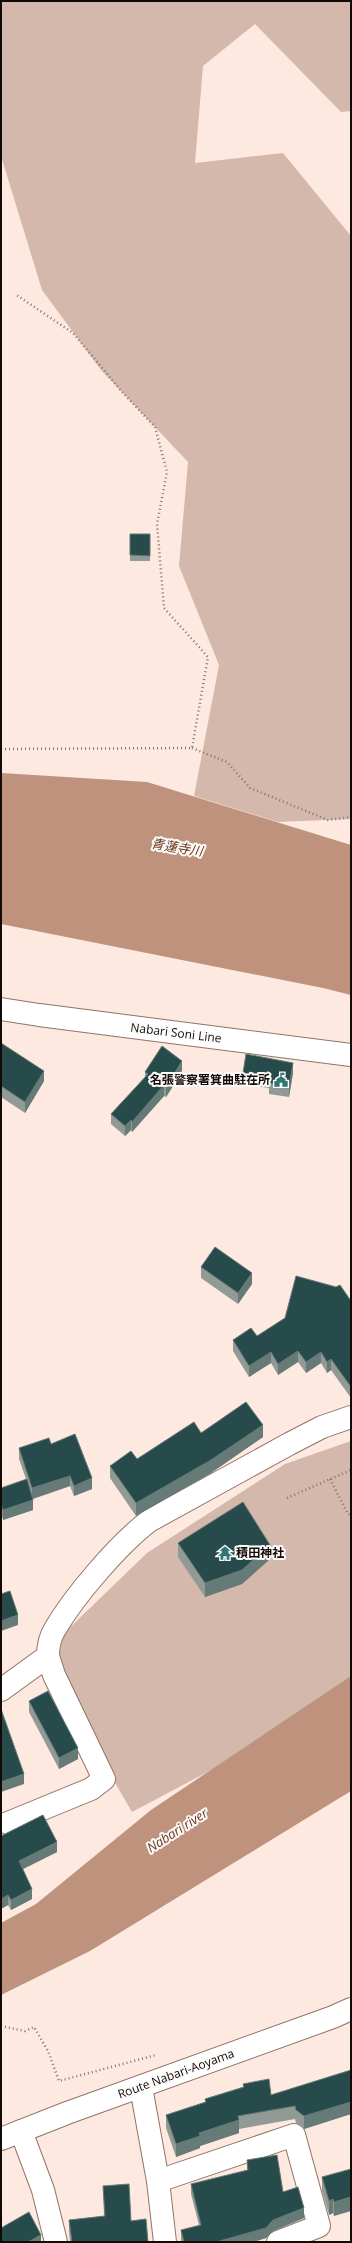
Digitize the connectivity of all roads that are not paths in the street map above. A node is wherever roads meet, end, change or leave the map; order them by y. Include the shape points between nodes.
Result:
1 (1, 1009) edge
2 (351, 1055) edge
3 (351, 1417) edge
4 (48, 1656) junction
5 (1, 1690) edge
6 (8, 1823) dead end
7 (351, 2009) edge
8 (141, 2087) junction
9 (21, 2131) junction
10 (1, 2140) edge
11 (158, 2181) junction
12 (56, 2242) edge
13 (165, 2242) edge
14 (278, 2242) edge

1 - 2 street, Nabari Soni Line
3 - 4 street via 322,1427 289,1444 149,1521 131,1535 92,1579 54,1630 48,1645
4 - 5 street
4 - 6 street via 54,1675 104,1778 91,1789
7 - 8 street, Route Nabari-Aoyama
8 - 9 street, Route Nabari-Aoyama
8 - 11 street
9 - 10 street, Route Nabari-Aoyama
9 - 12 street via 43,2190
11 - 13 street
11 - 14 street via 294,2135 319,2226

